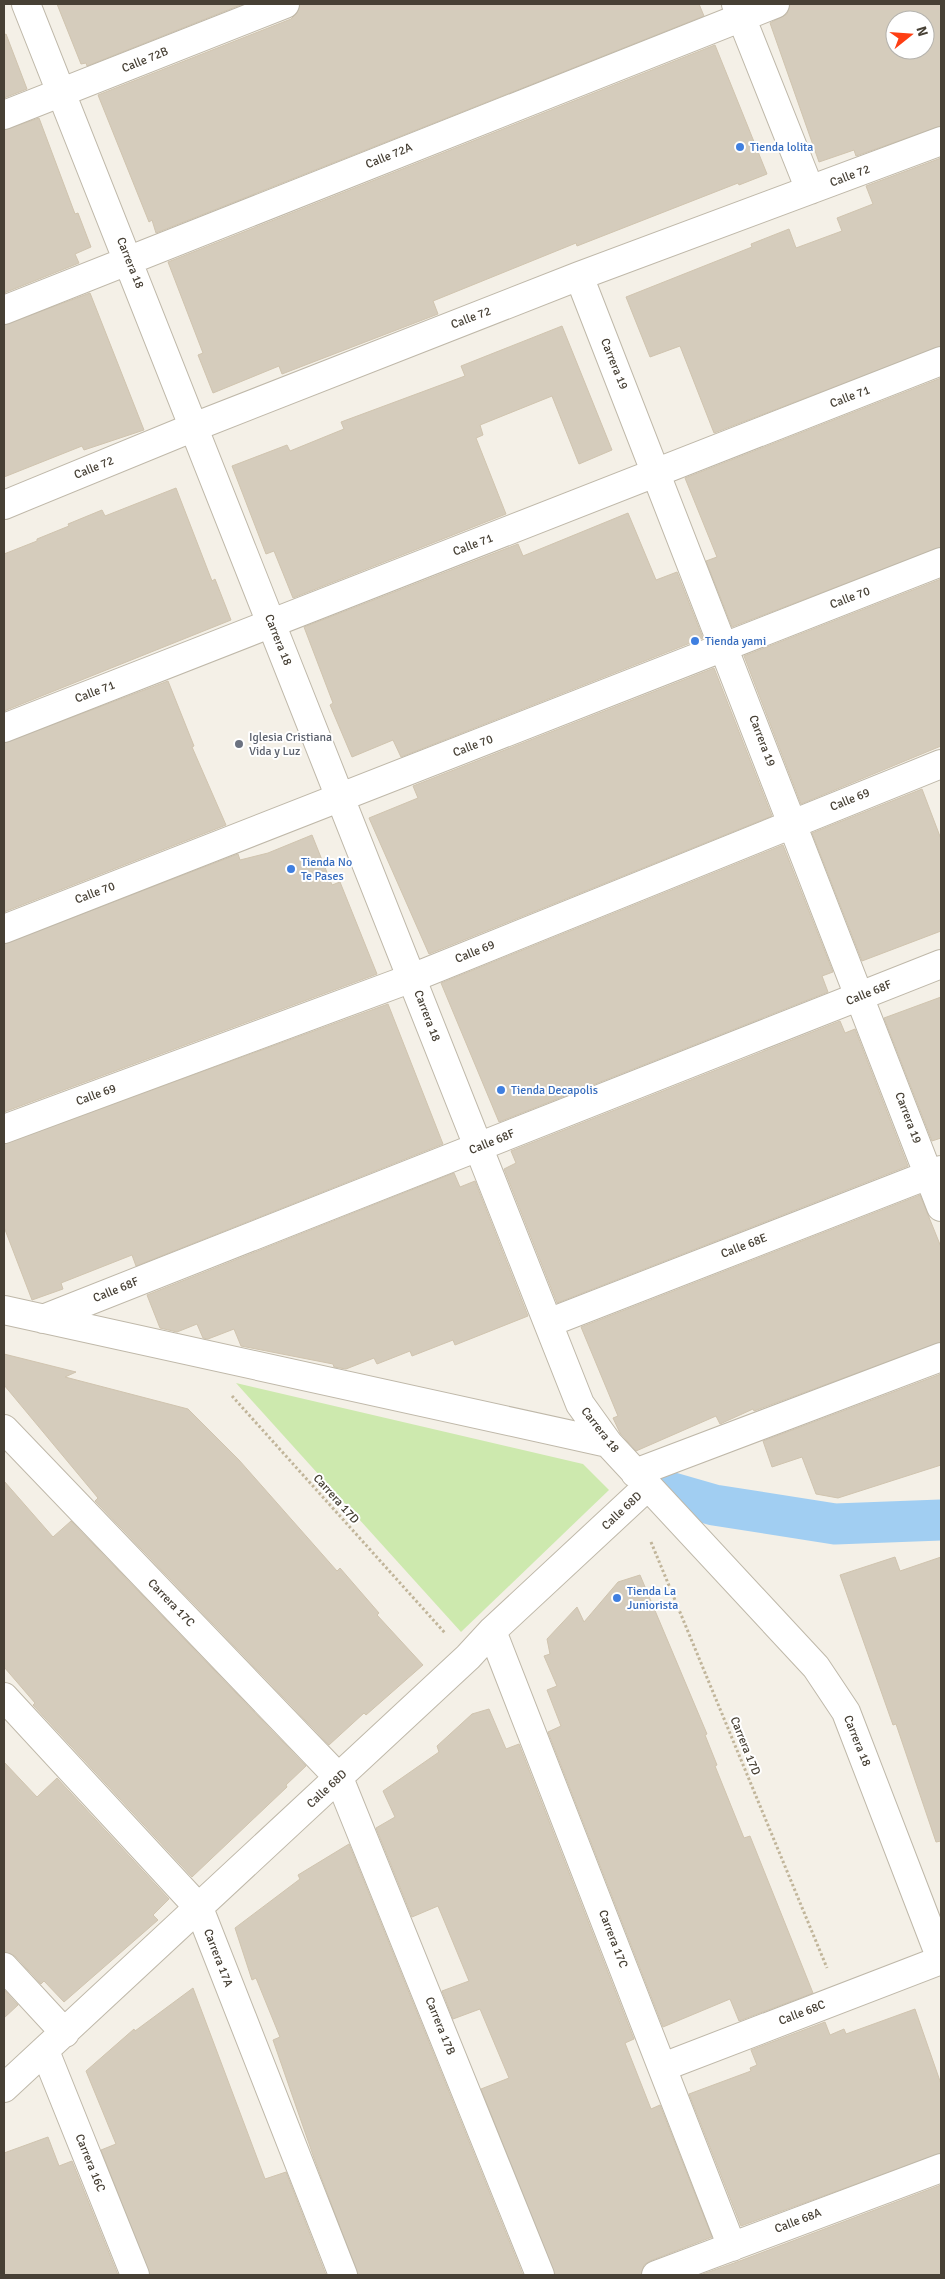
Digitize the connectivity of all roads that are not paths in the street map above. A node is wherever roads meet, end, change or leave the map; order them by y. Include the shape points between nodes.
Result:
1 (26, 4) edge
2 (286, 4) edge
3 (775, 4) edge
4 (738, 10) edge
5 (62, 92) junction
6 (4, 115) edge
7 (941, 141) edge
8 (810, 190) junction
9 (129, 260) junction
10 (579, 276) junction
11 (4, 310) edge
12 (941, 362) edge
13 (194, 427) junction
14 (657, 473) junction
15 (4, 505) edge
16 (941, 562) edge
17 (272, 624) junction
18 (725, 647) junction
19 (4, 728) edge
20 (941, 764) edge
21 (341, 798) junction
22 (794, 823) junction
23 (4, 929) edge
24 (941, 964) edge
25 (412, 978) junction
26 (861, 996) junction
27 (4, 1129) edge
28 (478, 1147) junction
29 (936, 1172) edge
30 (941, 1207) edge
31 (4, 1310) edge
32 (44, 1319) junction
33 (548, 1323) junction
34 (941, 1357) edge
35 (4, 1430) edge
36 (608, 1443) junction
37 (639, 1487) junction
38 (492, 1631) junction
39 (4, 1697) edge
40 (339, 1778) junction
41 (199, 1908) junction
42 (941, 1959) edge
43 (4, 1967) edge
44 (65, 2033) junction
45 (45, 2051) junction
46 (663, 2067) junction
47 (4, 2088) edge
48 (941, 2168) edge
49 (732, 2247) junction
50 (135, 2275) edge
51 (343, 2275) edge
52 (540, 2275) edge
53 (656, 2275) edge

1 - 5 street, Carrera 18
2 - 5 street, Calle 72B
3 - 4 street, Calle 72A
4 - 8 street
4 - 9 street, Calle 72A
5 - 6 street, Calle 72B
5 - 9 street, Carrera 18
7 - 8 street, Calle 72
8 - 10 street, Calle 72
9 - 11 street, Calle 72A
9 - 13 street, Carrera 18
10 - 13 street, Calle 72
10 - 14 street, Carrera 19
12 - 14 street, Calle 71
13 - 15 street, Calle 72
13 - 17 street, Carrera 18
14 - 17 street, Calle 71
14 - 18 street, Carrera 19
16 - 18 street, Calle 70
17 - 19 street, Calle 71
17 - 21 street, Carrera 18
18 - 21 street, Calle 70
18 - 22 street, Carrera 19
20 - 22 street, Calle 69
21 - 23 street, Calle 70
21 - 25 street, Carrera 18
22 - 25 street, Calle 69
22 - 26 street, Carrera 19
24 - 26 street, Calle 68F
25 - 27 street, Calle 69
25 - 28 street, Carrera 18
26 - 28 street, Calle 68F
26 - 29 street, Carrera 19
28 - 32 street, Calle 68F
28 - 33 street, Carrera 18
29 - 30 street, Carrera 19
29 - 33 street, Calle 68E
31 - 32 street
32 - 36 street
33 - 36 street, Carrera 18 via 580,1404
34 - 37 street, Calle 68D
35 - 40 street, Carrera 17C
36 - 37 street, Carrera 18
37 - 38 street, Calle 68D
37 - 42 street, Carrera 18 via 816,1667 846,1712
38 - 40 street, Calle 68D via 468,1658
38 - 46 street, Carrera 17C
39 - 41 street, Carrera 17A
40 - 41 street, Calle 68D
40 - 52 street, Carrera 17B
41 - 44 street, Calle 68D
41 - 51 street, Carrera 17A
42 - 46 street, Calle 68C
43 - 44 street
44 - 45 street, Calle 68D
45 - 47 street, Calle 68D
45 - 50 street, Carrera 16C
46 - 49 street, Carrera 17C
48 - 49 street, Calle 68A
49 - 53 street, Calle 68A

